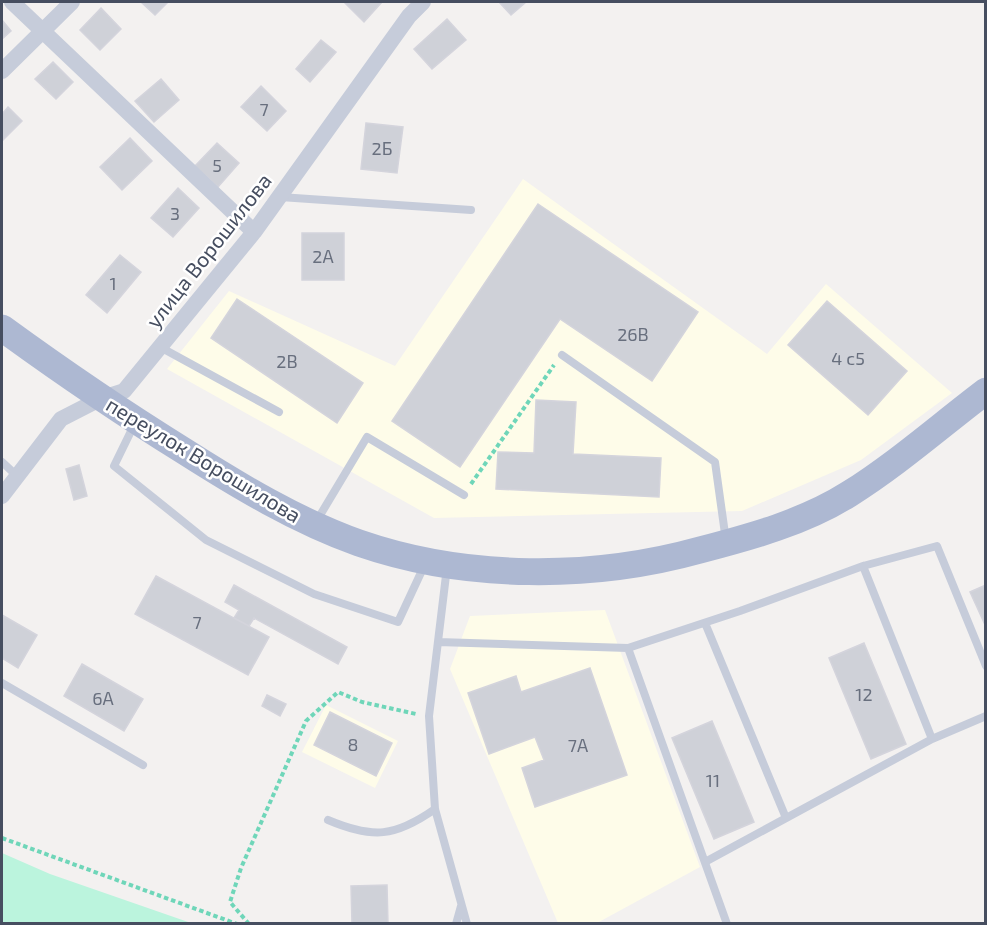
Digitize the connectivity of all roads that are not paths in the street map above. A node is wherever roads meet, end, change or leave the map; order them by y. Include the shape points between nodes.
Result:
1 (12, 2) edge
2 (72, 2) edge
3 (423, 2) edge
4 (43, 30) junction
5 (2, 71) edge
6 (280, 197) junction
7 (471, 210) dead end
8 (254, 232) junction
9 (2, 328) edge
10 (160, 347) junction
11 (562, 355) road end
12 (986, 391) edge
13 (102, 398) junction
14 (279, 412) dead end
15 (136, 421) junction
16 (2, 462) edge
17 (17, 476) junction
18 (464, 495) road end
19 (2, 496) edge
20 (314, 525) junction
21 (726, 543) junction
22 (437, 562) junction
23 (863, 566) junction
24 (705, 623) junction
25 (438, 642) junction
26 (628, 648) junction
27 (986, 666) edge
28 (2, 683) edge
29 (986, 716) edge
30 (932, 739) junction
31 (143, 765) dead end
32 (435, 809) junction
33 (786, 818) junction
34 (328, 820) dead end
35 (705, 862) junction
36 (461, 906) junction
37 (456, 924) edge
38 (467, 924) edge
39 (727, 924) edge

1 - 4 street
2 - 4 street
3 - 6 street, улица Ворошилова via 409,16
4 - 5 street
4 - 8 street
6 - 7 lane
6 - 8 street, улица Ворошилова
8 - 10 street, улица Ворошилова
9 - 13 main road, переулок Ворошилова
10 - 13 street, улица Ворошилова via 124,391
10 - 14 lane
11 - 21 lane via 715,462
12 - 21 main road, переулок Ворошилова via 848,495 783,525
13 - 15 main road, переулок Ворошилова
13 - 17 street, улица Ворошилова via 61,419
15 - 20 main road, переулок Ворошилова via 252,493
15 - 22 lane via 114,466 206,540 314,594 398,622
16 - 17 lane
17 - 19 street, улица Ворошилова
18 - 20 lane via 367,437
20 - 22 main road, переулок Ворошилова via 360,543
21 - 22 main road, переулок Ворошилова via 663,560 584,570 521,571
22 - 25 lane
23 - 24 lane
23 - 27 lane via 937,546
23 - 30 lane
24 - 26 lane
24 - 33 lane
25 - 26 lane
25 - 32 lane via 429,717
26 - 35 lane
28 - 31 lane
29 - 30 lane
30 - 33 lane
32 - 34 lane via 411,825 383,833 355,831
32 - 36 lane
33 - 35 lane
35 - 39 lane
36 - 37 lane
36 - 38 lane

